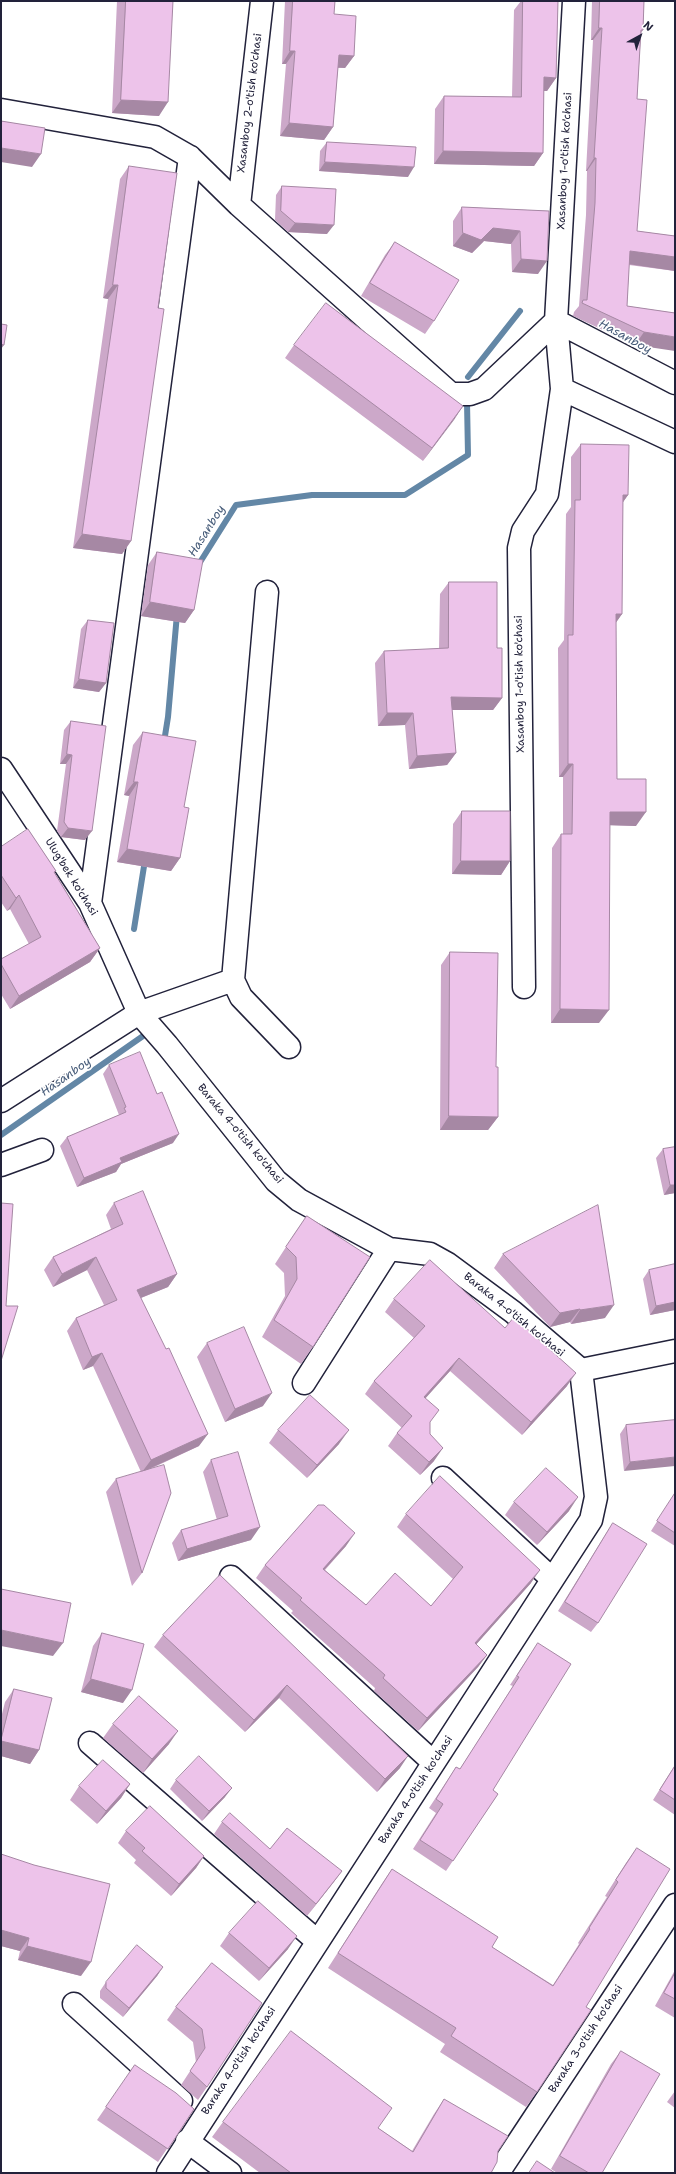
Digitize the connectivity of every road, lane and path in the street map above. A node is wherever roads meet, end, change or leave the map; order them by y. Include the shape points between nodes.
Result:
1 (262, 1) edge
2 (574, 1) edge
3 (1, 110) edge
4 (190, 157) junction
5 (239, 205) junction
6 (556, 321) junction
7 (675, 383) edge
8 (562, 389) junction
9 (675, 442) edge
10 (267, 592) dead end
11 (1, 769) edge
12 (90, 903) junction
13 (233, 980) junction
14 (524, 987) dead end
15 (139, 1013) junction
16 (289, 1047) dead end
17 (1, 1101) edge
18 (42, 1150) dead end
19 (1, 1165) edge
20 (389, 1250) junction
21 (675, 1351) edge
22 (581, 1370) junction
23 (304, 1383) dead end
24 (443, 1478) edge
25 (231, 1577) dead end
26 (552, 1579) junction
27 (90, 1743) dead end
28 (434, 1762) junction
29 (675, 1905) edge
30 (317, 1941) junction
31 (74, 2004) dead end
32 (201, 2120) junction
33 (187, 2141) junction
34 (168, 2173) edge
35 (230, 2173) edge
36 (498, 2173) edge

1 - 5 street, Xasanboy 2-o'tish ko'chasi
2 - 6 street, Xasanboy 1-o'tish ko'chasi
3 - 4 street via 155,136
4 - 5 street
4 - 12 street
5 - 6 street via 451,394 470,394 484,389
6 - 7 street
6 - 8 street, Xasanboy 1-o'tish ko'chasi
8 - 9 street
8 - 14 street, Xasanboy 1-o'tish ko'chasi via 547,494 523,531 519,548
10 - 13 street
11 - 12 street, Ulug'bek ko'chasi
12 - 15 street, Ulug'bek ko'chasi
13 - 15 street
13 - 16 street via 241,997
15 - 17 street
15 - 20 street, Baraka 4-o'tish ko'chasi via 276,1181 299,1200
18 - 19 street
20 - 22 street, Baraka 4-o'tish ko'chasi via 430,1254 448,1264 513,1312
20 - 23 street
21 - 22 street
22 - 26 street, Baraka 4-o'tish ko'chasi via 596,1497 591,1520
24 - 26 street
25 - 28 street
26 - 28 street, Baraka 4-o'tish ko'chasi
27 - 30 street
28 - 30 street, Baraka 4-o'tish ko'chasi
29 - 36 street, Baraka 3-o'tish ko'chasi
30 - 32 street, Baraka 4-o'tish ko'chasi
31 - 32 street
32 - 33 street, Baraka 4-o'tish ko'chasi
33 - 34 street, Baraka 4-o'tish ko'chasi
33 - 35 street

